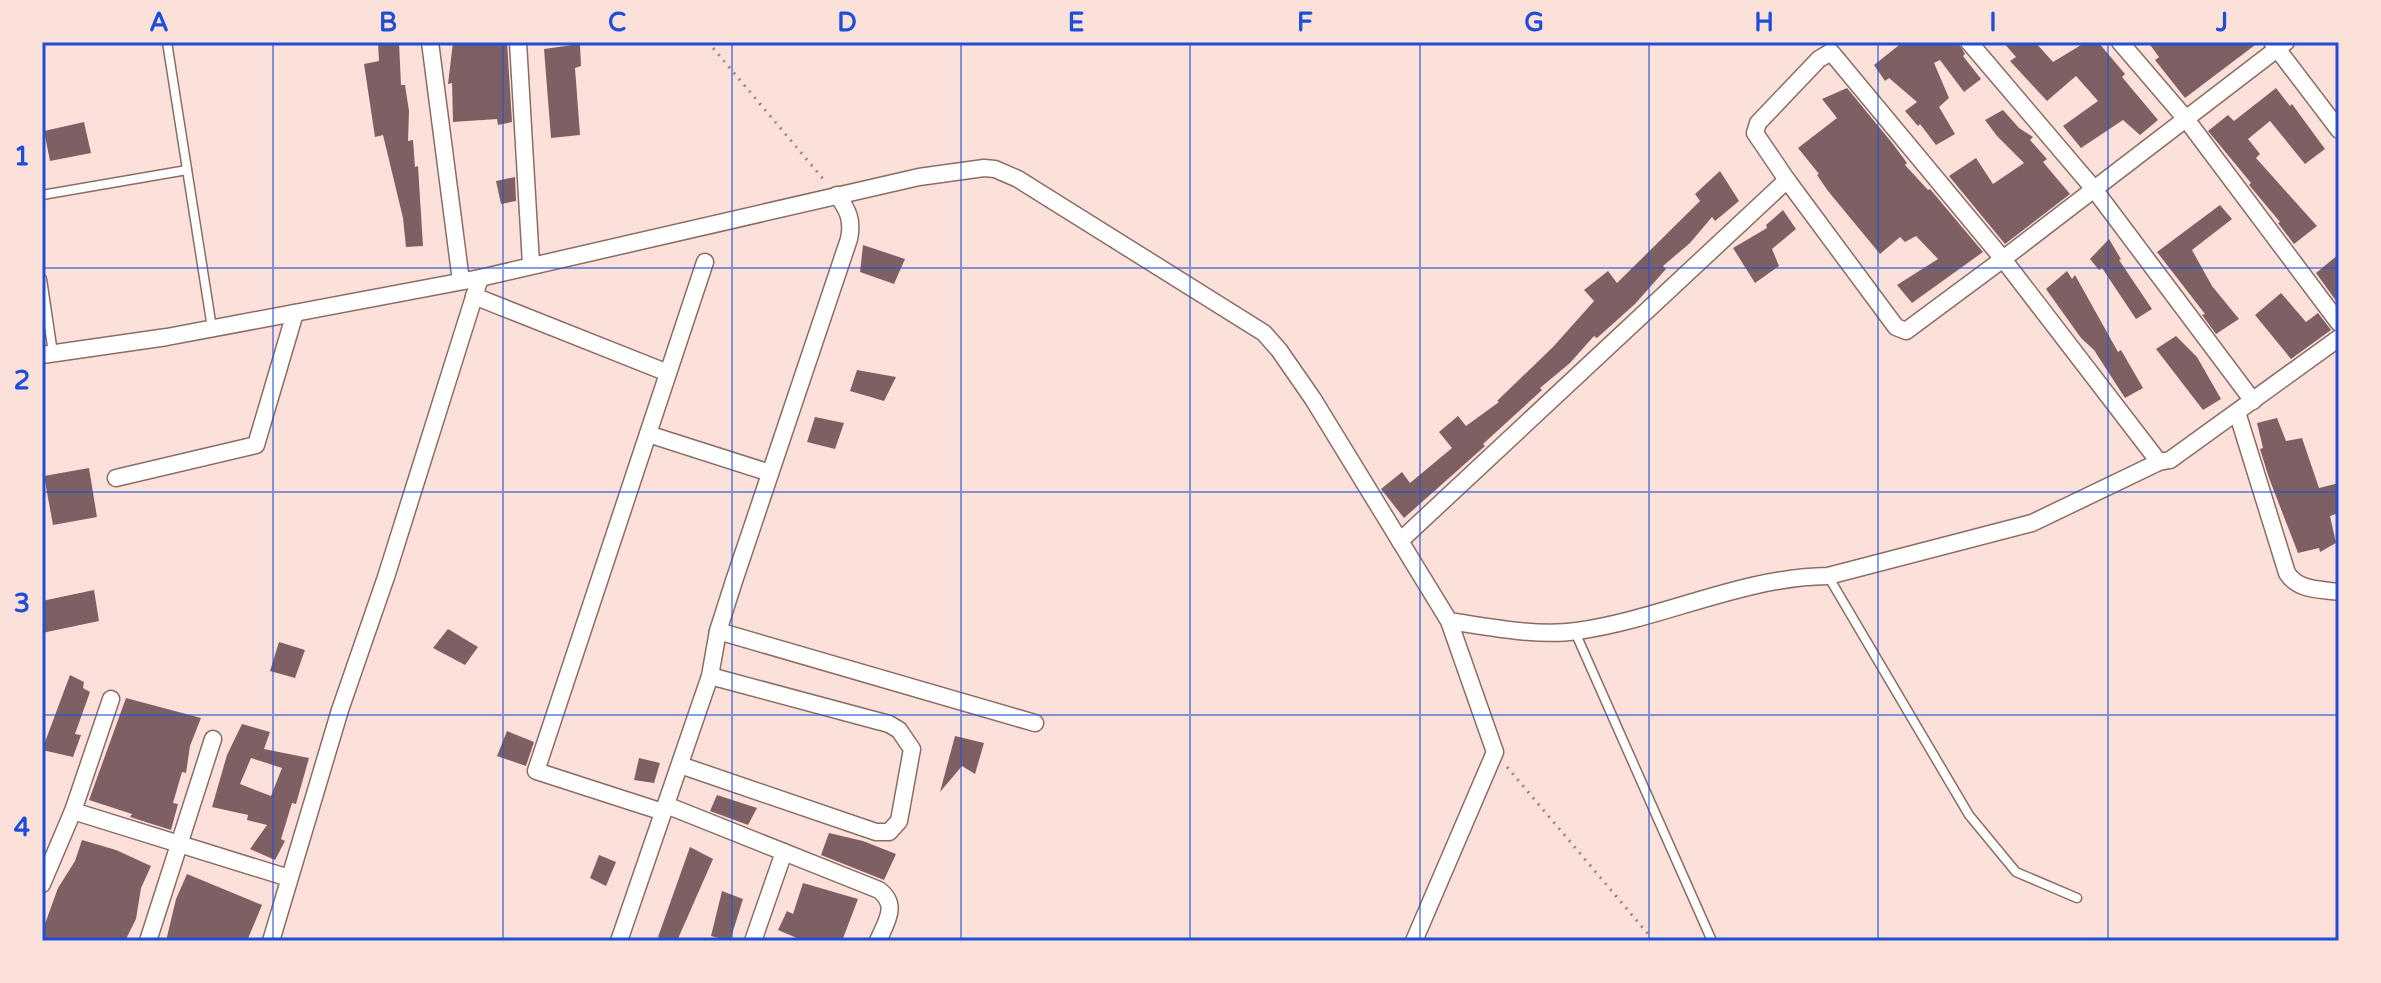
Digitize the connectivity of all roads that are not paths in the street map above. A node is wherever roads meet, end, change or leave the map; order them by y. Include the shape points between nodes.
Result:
1 (167, 42) edge
2 (430, 42) edge
3 (518, 42) edge
4 (1969, 42) edge
5 (2120, 42) edge
6 (2278, 44) edge
7 (2186, 119) junction
8 (2339, 130) edge
9 (187, 170) junction
10 (1787, 180) junction
11 (2094, 189) junction
12 (42, 195) edge
13 (837, 195) junction
14 (2003, 259) junction
15 (705, 262) dead end
16 (531, 264) junction
17 (480, 278) junction
18 (42, 279) edge
19 (461, 281) junction
20 (474, 296) junction
21 (295, 313) junction
22 (2339, 323) edge
23 (212, 328) junction
24 (2336, 340) edge
25 (48, 354) edge
26 (2339, 360) edge
27 (668, 373) junction
28 (2253, 401) junction
29 (2237, 412) junction
30 (648, 434) junction
31 (2159, 462) junction
32 (770, 473) junction
33 (116, 478) dead end
34 (1400, 541) junction
35 (1828, 576) junction
36 (2339, 592) edge
37 (1449, 621) junction
38 (718, 631) junction
39 (1575, 632) junction
40 (710, 676) junction
41 (111, 699) dead end
42 (1035, 723) dead end
43 (213, 739) dead end
44 (680, 765) junction
45 (664, 809) junction
46 (73, 811) junction
47 (179, 844) junction
48 (784, 852) junction
49 (289, 878) junction
50 (42, 884) edge
51 (2077, 898) dead end
52 (148, 941) edge
53 (271, 941) edge
54 (619, 941) edge
55 (753, 941) edge
56 (878, 941) edge
57 (1414, 941) edge
58 (1712, 941) edge

1 - 9 lane
2 - 19 street
3 - 16 street
4 - 11 street
5 - 7 street
6 - 7 street
6 - 8 street
7 - 11 street
7 - 22 street
9 - 12 lane
9 - 23 lane
10 - 14 street via 1896,327 1906,331
10 - 14 street via 1755,133 1758,123 1831,52
10 - 34 street
11 - 14 street
11 - 28 street
13 - 16 street
13 - 32 street via 852,225 849,239
13 - 34 street via 984,168 1036,189 1264,333 1313,399
14 - 31 street
15 - 27 street
16 - 17 street
17 - 19 street
17 - 20 street
18 - 25 lane
19 - 21 street
20 - 27 street
20 - 49 street
21 - 23 street
21 - 33 street via 256,445
23 - 25 street
24 - 26 street
24 - 28 street
27 - 30 street
28 - 29 street
29 - 31 street via 2170,460
29 - 36 street via 2287,573 2301,586
30 - 32 street
30 - 45 street via 536,771
31 - 35 street via 2032,523
32 - 38 street
34 - 37 street
35 - 39 street via 1698,599
35 - 51 lane via 1969,815 2016,872
37 - 39 street
37 - 57 street via 1495,752
38 - 40 street
38 - 42 street
39 - 58 lane
40 - 44 street
40 - 44 street via 899,730 912,749 899,821 889,832 876,832
41 - 46 street
43 - 47 street
44 - 45 street
45 - 48 street
45 - 54 street
46 - 47 street
46 - 50 street
47 - 49 street
47 - 52 street
48 - 55 street
48 - 56 street via 886,895 892,907
49 - 53 street

